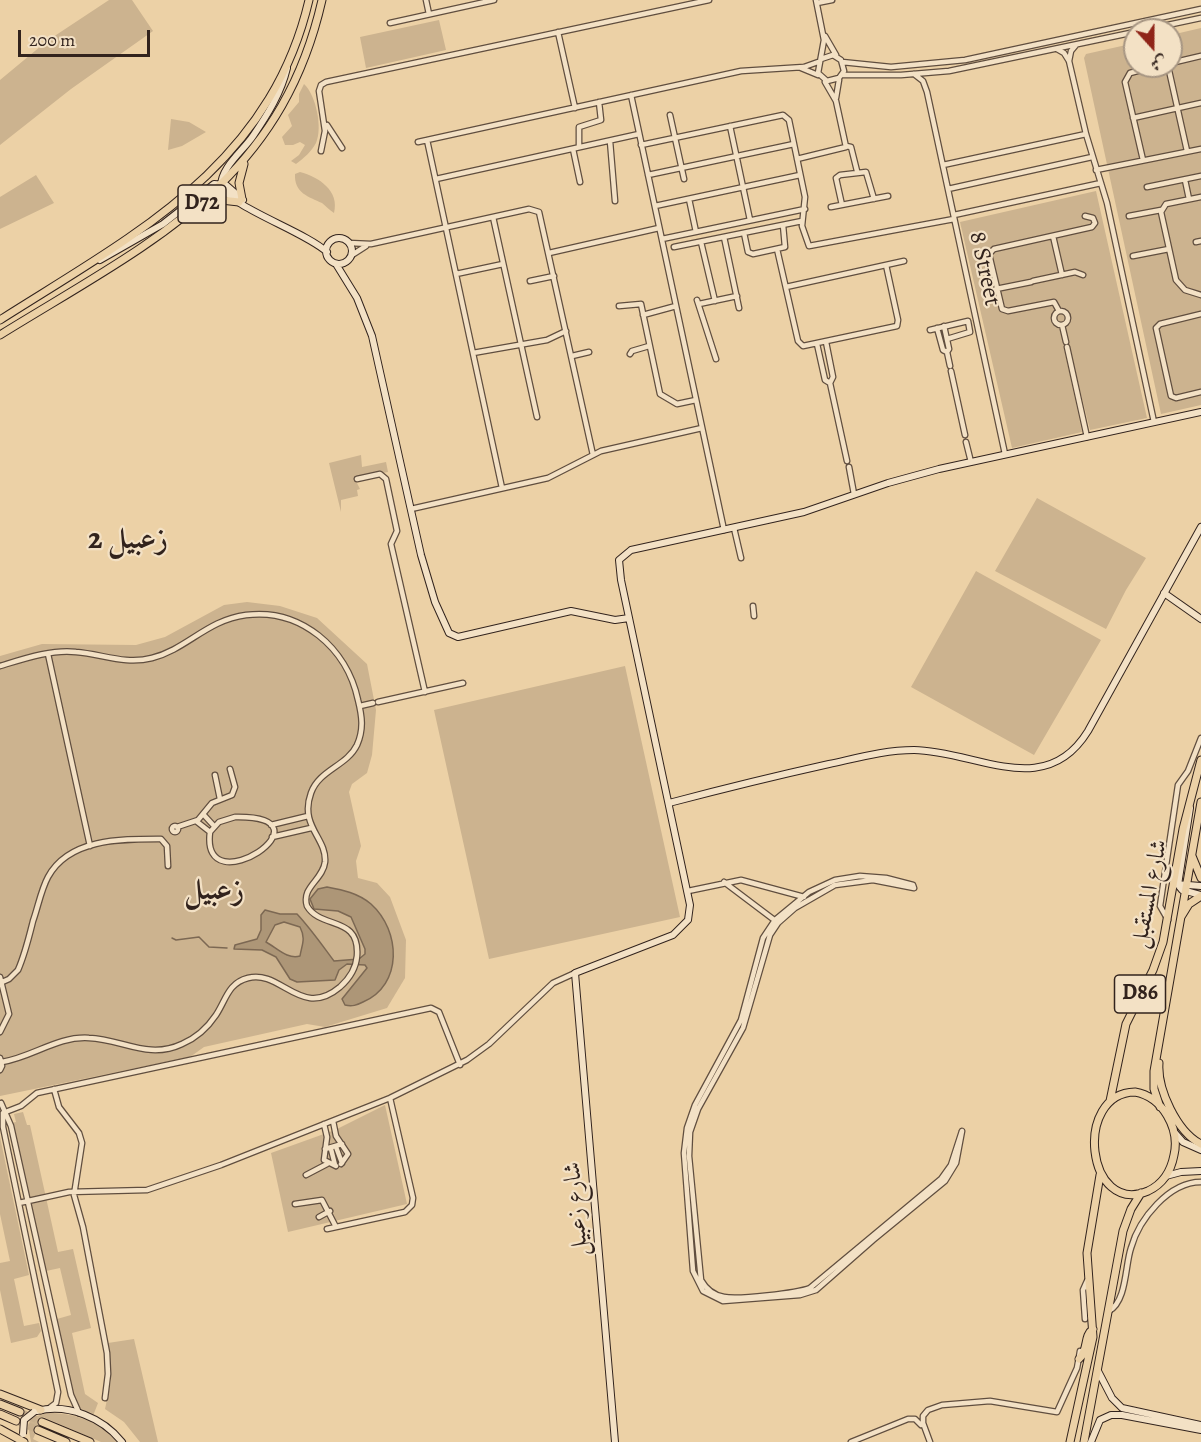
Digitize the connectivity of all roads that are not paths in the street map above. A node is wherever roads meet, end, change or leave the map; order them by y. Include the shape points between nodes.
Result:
1 (309, 0) edge
2 (322, 0) edge
3 (426, 0) edge
4 (494, 0) edge
5 (667, 0) edge
6 (710, 0) edge
7 (832, 0) edge
8 (817, 2) edge
9 (669, 9) junction
10 (1201, 9) edge
11 (429, 15) junction
12 (1201, 18) edge
13 (1183, 22) edge
14 (390, 23) dead end
15 (558, 32) junction
16 (824, 34) junction
17 (1123, 35) edge
18 (1076, 45) junction
19 (1057, 49) junction
20 (837, 56) junction
21 (1201, 56) edge
22 (820, 60) junction
23 (1183, 60) edge
24 (288, 61) junction
25 (1069, 61) junction
26 (842, 62) junction
27 (798, 67) junction
28 (936, 72) junction
29 (914, 74) junction
30 (841, 76) junction
31 (821, 78) junction
32 (1126, 78) edge
33 (1171, 78) edge
34 (927, 92) junction
35 (630, 96) junction
36 (836, 100) junction
37 (599, 102) junction
38 (1201, 103) edge
39 (574, 108) junction
40 (1177, 108) junction
41 (670, 115) dead end
42 (1133, 118) junction
43 (325, 120) junction
44 (730, 126) junction
45 (639, 134) junction
46 (1086, 134) junction
47 (675, 138) junction
48 (427, 140) junction
49 (610, 141) junction
50 (418, 142) dead end
51 (794, 144) junction
52 (641, 145) junction
53 (846, 146) junction
54 (342, 148) dead end
55 (576, 148) junction
56 (1201, 148) edge
57 (321, 151) dead end
58 (1187, 152) junction
59 (736, 156) junction
60 (1092, 157) junction
61 (246, 159) junction
62 (797, 159) junction
63 (1143, 160) junction
64 (943, 165) junction
65 (682, 168) junction
66 (1096, 170) junction
67 (857, 171) junction
68 (648, 175) junction
69 (800, 175) junction
70 (1201, 176) edge
71 (436, 179) junction
72 (684, 179) dead end
73 (1185, 180) junction
74 (580, 182) dead end
75 (1101, 183) junction
76 (222, 185) junction
77 (1147, 187) dead end
78 (743, 188) junction
79 (948, 189) junction
80 (888, 196) dead end
81 (1201, 197) edge
82 (688, 199) junction
83 (874, 199) junction
84 (1189, 199) junction
85 (241, 201) junction
86 (615, 201) dead end
87 (842, 205) junction
88 (655, 206) junction
89 (831, 207) dead end
90 (805, 209) junction
91 (195, 210) junction
92 (1161, 210) junction
93 (1085, 216) dead end
94 (1130, 216) dead end
95 (494, 217) junction
96 (954, 217) junction
97 (750, 220) junction
98 (802, 221) junction
99 (783, 225) junction
100 (446, 227) junction
101 (659, 228) junction
102 (696, 232) junction
103 (744, 233) junction
104 (1053, 236) junction
105 (724, 237) junction
106 (662, 239) junction
107 (313, 241) junction
108 (330, 242) junction
109 (701, 242) junction
110 (349, 243) junction
111 (371, 244) junction
112 (674, 247) dead end
113 (777, 249) junction
114 (1169, 249) junction
115 (327, 252) junction
116 (549, 253) junction
117 (1133, 256) dead end
118 (350, 258) junction
119 (904, 261) dead end
120 (90, 262) junction
121 (336, 264) junction
122 (503, 264) junction
123 (886, 265) junction
124 (456, 274) junction
125 (1062, 274) junction
126 (1083, 275) dead end
127 (554, 276) junction
128 (530, 282) dead end
129 (349, 284) junction
130 (786, 287) junction
131 (996, 289) junction
132 (736, 296) junction
133 (1200, 296) edge
134 (715, 301) junction
135 (619, 306) dead end
136 (676, 306) junction
137 (739, 308) dead end
138 (1059, 311) junction
139 (1201, 314) edge
140 (643, 315) junction
141 (0, 320) edge
142 (1062, 325) junction
143 (944, 326) junction
144 (937, 328) junction
145 (930, 330) dead end
146 (566, 331) junction
147 (0, 335) edge
148 (939, 336) junction
149 (946, 336) junction
150 (826, 342) junction
151 (521, 343) junction
152 (817, 344) junction
153 (649, 346) junction
154 (589, 352) dead end
155 (947, 352) junction
156 (473, 353) junction
157 (630, 354) dead end
158 (572, 356) junction
159 (717, 359) dead end
160 (830, 383) junction
161 (1201, 392) edge
162 (696, 400) junction
163 (1201, 412) edge
164 (537, 417) dead end
165 (1154, 422) junction
166 (702, 428) junction
167 (965, 435) dead end
168 (1087, 437) junction
169 (966, 442) dead end
170 (1005, 454) junction
171 (593, 455) junction
172 (847, 461) dead end
173 (971, 462) junction
174 (849, 467) dead end
175 (357, 479) dead end
176 (502, 488) junction
177 (855, 494) junction
178 (411, 509) junction
179 (1201, 527) edge
180 (734, 528) junction
181 (724, 530) junction
182 (741, 558) dead end
183 (1164, 593) junction
184 (753, 606) dead end
185 (754, 616) dead end
186 (629, 618) junction
187 (1201, 619) edge
188 (48, 654) junction
189 (0, 666) edge
190 (463, 683) dead end
191 (425, 692) junction
192 (360, 706) junction
193 (1201, 738) edge
194 (1201, 760) edge
195 (230, 769) dead end
196 (215, 775) dead end
197 (220, 799) junction
198 (1201, 802) edge
199 (669, 803) junction
200 (203, 814) junction
201 (308, 816) junction
202 (196, 821) junction
203 (271, 825) junction
204 (214, 826) junction
205 (311, 828) junction
206 (210, 832) junction
207 (272, 837) junction
208 (163, 840) junction
209 (90, 846) junction
210 (1191, 851) junction
211 (168, 866) dead end
212 (1201, 878) edge
213 (724, 882) junction
214 (1180, 886) junction
215 (1201, 886) edge
216 (688, 891) junction
217 (1201, 896) edge
218 (806, 897) junction
219 (1168, 920) junction
220 (776, 922) junction
221 (1179, 922) junction
222 (575, 973) junction
223 (0, 981) edge
224 (0, 1032) edge
225 (1157, 1046) junction
226 (1, 1060) edge
227 (460, 1065) junction
228 (0, 1070) edge
229 (54, 1089) junction
230 (390, 1098) junction
231 (1110, 1101) junction
232 (1, 1104) edge
233 (1160, 1107) junction
234 (3, 1113) junction
235 (333, 1121) junction
236 (324, 1124) junction
237 (1174, 1132) junction
238 (342, 1144) junction
239 (1201, 1144) edge
240 (331, 1148) junction
241 (1201, 1150) edge
242 (327, 1164) junction
243 (338, 1165) junction
244 (1201, 1171) edge
245 (1100, 1173) junction
246 (306, 1175) dead end
247 (1166, 1176) junction
248 (1201, 1182) edge
249 (74, 1192) junction
250 (1141, 1193) junction
251 (27, 1201) junction
252 (19, 1203) junction
253 (295, 1204) dead end
254 (330, 1211) junction
255 (319, 1217) dead end
256 (336, 1227) junction
257 (327, 1229) dead end
258 (1087, 1281) junction
259 (772, 1295) junction
260 (1110, 1311) junction
261 (1085, 1319) dead end
262 (1093, 1329) junction
263 (1079, 1355) joint
264 (1098, 1368) junction
265 (0, 1394) edge
266 (105, 1398) dead end
267 (0, 1404) edge
268 (40, 1410) junction
269 (1090, 1410) junction
270 (20, 1412) tunnel mouth
271 (79, 1413) junction
272 (0, 1414) edge
273 (1075, 1418) junction
274 (16, 1421) tunnel mouth
275 (42, 1422) tunnel mouth
276 (1201, 1425) edge
277 (0, 1429) edge
278 (38, 1430) tunnel mouth
279 (1201, 1430) edge
280 (927, 1435) junction
281 (25, 1442) edge
282 (66, 1442) edge
283 (90, 1442) edge
284 (122, 1442) edge
285 (615, 1442) edge
286 (851, 1442) edge
287 (930, 1442) edge
288 (1070, 1442) edge
289 (1084, 1442) edge
290 (1091, 1442) edge

1 - 24 main road, D72
2 - 61 main road, D72 via 289,92
3 - 11 street
4 - 11 street
5 - 9 street
6 - 9 street
7 - 8 street
8 - 16 street
9 - 15 street
10 - 26 street via 965,60 891,67
11 - 14 street
12 - 13 street
15 - 39 street
15 - 43 street via 326,82 319,91
16 - 20 street
16 - 22 street
17 - 18 street
18 - 19 street
18 - 25 street
19 - 25 street
19 - 28 street
20 - 22 street via 828,55
20 - 26 street
21 - 23 street
22 - 27 street
22 - 31 street via 817,69
24 - 76 street via 273,105 222,174
24 - 120 main road, D72 via 254,121 212,172 169,210
25 - 46 street
26 - 30 street
27 - 31 street
27 - 35 street via 741,71
28 - 29 street
28 - 34 street via 927,81
29 - 30 street
29 - 34 street via 923,81
30 - 31 street via 831,82
30 - 36 street
31 - 36 street
32 - 42 street
33 - 40 street
34 - 64 street, 8 Street
35 - 37 street
35 - 45 street
36 - 53 street
37 - 39 street
37 - 55 street via 601,120 579,127
38 - 40 street
39 - 48 street
40 - 42 street
40 - 58 street
41 - 47 street
42 - 63 street
43 - 54 street
43 - 57 street
44 - 47 street
44 - 51 street via 783,115 789,120
44 - 59 street
45 - 49 street
45 - 52 street
46 - 60 street
46 - 64 street
47 - 52 street
47 - 65 street
48 - 50 street
48 - 71 street
49 - 55 street
49 - 86 street
51 - 59 street
51 - 62 street
52 - 68 street
53 - 62 street
53 - 67 street via 851,147
55 - 71 street
55 - 74 street
56 - 58 street
58 - 63 street
59 - 65 street
59 - 78 street
60 - 66 street
60 - 79 street
61 - 76 main road, D72
61 - 85 main road via 239,183
62 - 69 street
63 - 66 street
64 - 79 street, 8 Street
65 - 68 street
65 - 72 street
66 - 75 street
67 - 83 street via 868,174
67 - 87 street via 837,177
68 - 88 street
69 - 78 street
69 - 90 street
70 - 73 street
71 - 100 street
73 - 77 street
73 - 84 street
75 - 96 street
75 - 165 street
76 - 85 street
76 - 91 main road, D72
76 - 120 street via 210,186 143,237
78 - 82 street
78 - 97 street
79 - 96 street, 8 Street
80 - 83 street
81 - 84 street
82 - 88 street
82 - 102 street
83 - 87 street
84 - 92 street via 1166,204
85 - 91 main road via 221,200
85 - 107 street
87 - 89 street
88 - 101 street
90 - 97 street
90 - 98 street
91 - 147 main road, D72 via 153,241
92 - 94 street
92 - 114 street
93 - 104 street via 1094,218 1092,227
95 - 100 street
95 - 116 street via 536,210 542,218
95 - 122 street
96 - 98 street via 812,247 806,244
96 - 170 street, 8 Street
97 - 102 street
98 - 99 street
99 - 103 street
99 - 113 street via 787,243
100 - 111 street
100 - 124 street
101 - 106 street
101 - 116 street
102 - 106 street
103 - 105 street
103 - 113 street via 749,254
104 - 125 street
104 - 131 street via 990,252
105 - 109 street
105 - 132 street
106 - 136 street
107 - 108 street
107 - 115 street
108 - 110 street via 340,239
108 - 115 street
109 - 112 street
109 - 134 street
110 - 111 street
110 - 118 street
111 - 118 street
113 - 130 street
114 - 117 street
114 - 133 street via 1178,283
115 - 121 street
116 - 127 street
118 - 121 street
118 - 129 street
119 - 123 street
120 - 141 main road, D72
121 - 129 street
122 - 124 street
122 - 151 street
123 - 130 street
123 - 150 street via 897,326
124 - 156 street
125 - 126 street
125 - 131 street
127 - 128 street
127 - 146 street
129 - 178 street via 372,336
130 - 152 street via 799,344
131 - 138 street via 1000,307 1006,311 1054,302
132 - 134 street
132 - 137 street
134 - 159 street via 698,302
135 - 140 street via 638,303
136 - 140 street
136 - 162 street
138 - 142 street via 1054,320
138 - 142 street via 1068,316
139 - 161 street via 1156,328 1171,396
140 - 153 street
142 - 168 street
143 - 144 street
143 - 149 street
143 - 149 street via 966,321 971,330
144 - 145 street
144 - 148 street
146 - 151 street via 547,340
146 - 158 street
148 - 149 street
148 - 155 street
149 - 155 street
150 - 152 street
150 - 160 street via 833,377
151 - 156 street
151 - 164 street
152 - 160 street via 825,380
153 - 157 street
153 - 162 street via 660,394 677,404
154 - 158 street
155 - 167 street
156 - 176 street
158 - 171 street
160 - 172 street
162 - 166 street
163 - 165 street
165 - 168 street
166 - 171 street
166 - 181 street
168 - 170 street
169 - 173 street
170 - 173 street
171 - 176 street via 555,475
173 - 177 street
174 - 177 street
175 - 191 street via 380,474 386,479 397,532 391,544
176 - 178 street
177 - 180 street via 804,512
178 - 186 street via 430,587 452,636 571,610 615,621
179 - 183 street
180 - 181 street
180 - 182 street
181 - 186 street via 622,555 618,568
183 - 187 street
183 - 199 street via 1084,738 1071,754 1055,764 1027,770 939,752 892,751
184 - 185 street
186 - 199 street
188 - 189 street
188 - 192 street via 72,651 120,661 148,659 176,649 222,621 245,615 273,616 305,626 330,645 348,671
188 - 209 street
190 - 191 street
191 - 192 street
192 - 201 street via 362,726 357,745 315,784
193 - 219 street via 1178,785 1160,906
194 - 214 main road, شارع المستقبل / D86 via 1190,806
195 - 197 street via 234,790 230,797
196 - 197 street
197 - 200 street
198 - 210 main road, شارع المستقبل / D86
199 - 216 street
200 - 202 street
200 - 204 street
201 - 203 street
201 - 205 street
202 - 206 street
202 - 208 street via 177,827 178,831
203 - 204 street via 261,818 245,817 230,818
203 - 207 street
204 - 206 street
205 - 207 street
205 - 226 street via 325,862 307,891 307,906 314,915 346,928 357,948 354,970 337,990 307,998 265,978 249,978 231,988 203,1030 176,1047 144,1050 98,1038 76,1038 26,1057
206 - 207 street via 214,855 226,863 263,850
208 - 209 street via 123,840
208 - 211 street
209 - 223 street via 68,855 49,875 20,966 12,976
210 - 212 main road
210 - 214 main road, شارع المستقبل / D86
213 - 216 street
213 - 218 street via 746,880
213 - 220 street
214 - 215 street
214 - 217 street
214 - 219 main road, شارع المستقبل / D86
214 - 221 main road, شارع المستقبل / D86
216 - 222 street via 689,916 678,932
217 - 221 main road via 1186,907
218 - 218 street via 858,880 914,887 886,878 860,876 827,883
218 - 220 street
219 - 231 main road, شارع المستقبل / D86 via 1156,962 1126,1024
220 - 259 street via 768,934 741,1020 696,1105 687,1128 684,1153 692,1217 693,1271 704,1291 727,1301
221 - 225 main road, شارع المستقبل / D86
222 - 227 street via 553,982 489,1044
222 - 285 street, شارع زعبيل
223 - 224 street via 9,1014
225 - 233 main road, شارع المستقبل / D86 via 1153,1083
225 - 239 main road via 1162,1092 1185,1131
226 - 228 street
227 - 229 street via 439,1012 433,1008
227 - 230 street
229 - 234 street via 34,1094 21,1106
229 - 249 street via 61,1111 81,1140
230 - 235 street
230 - 256 street via 412,1205 405,1212
231 - 233 main road via 1120,1095 1138,1093
231 - 245 main road via 1096,1133 1095,1154
232 - 234 street
233 - 237 main road
234 - 251 street via 11,1126
234 - 252 street
235 - 236 street
235 - 238 street via 336,1137
236 - 240 street
236 - 249 street via 147,1190
237 - 241 street via 1183,1142
237 - 247 main road via 1174,1152
238 - 240 street
238 - 243 street via 348,1154
240 - 242 street via 324,1160
240 - 243 street
242 - 243 street
242 - 246 street
244 - 247 street
245 - 250 main road via 1118,1191
245 - 258 main road via 1088,1243
247 - 250 main road
248 - 260 street via 1174,1190 1154,1207 1131,1246 1122,1292
249 - 251 street
249 - 266 street via 107,1353
250 - 260 main road via 1125,1224
251 - 252 street
251 - 271 street via 71,1395
252 - 268 street via 58,1392 56,1403
253 - 254 street via 320,1199
254 - 255 street
254 - 256 street
256 - 257 street
258 - 261 street via 1083,1290
258 - 262 main road
259 - 259 street via 804,1295 820,1287 945,1181 954,1168 963,1132 959,1133 944,1176 824,1279 800,1291
260 - 264 main road
262 - 263 main road via 1085,1351
262 - 273 main road
263 - 280 street via 1057,1412 990,1401 947,1404 924,1413 922,1421
264 - 269 main road
264 - 276 street via 1112,1398 1122,1408
265 - 268 main road
267 - 270 main road
268 - 271 street
268 - 281 street, bridge via 24,1420
269 - 273 main road
269 - 289 main road
271 - 284 street via 102,1424
272 - 274 main road
273 - 288 main road
275 - 283 main road
277 - 281 main road
278 - 282 main road
279 - 290 street via 1114,1415 1100,1420
280 - 286 street via 915,1419
280 - 287 street

